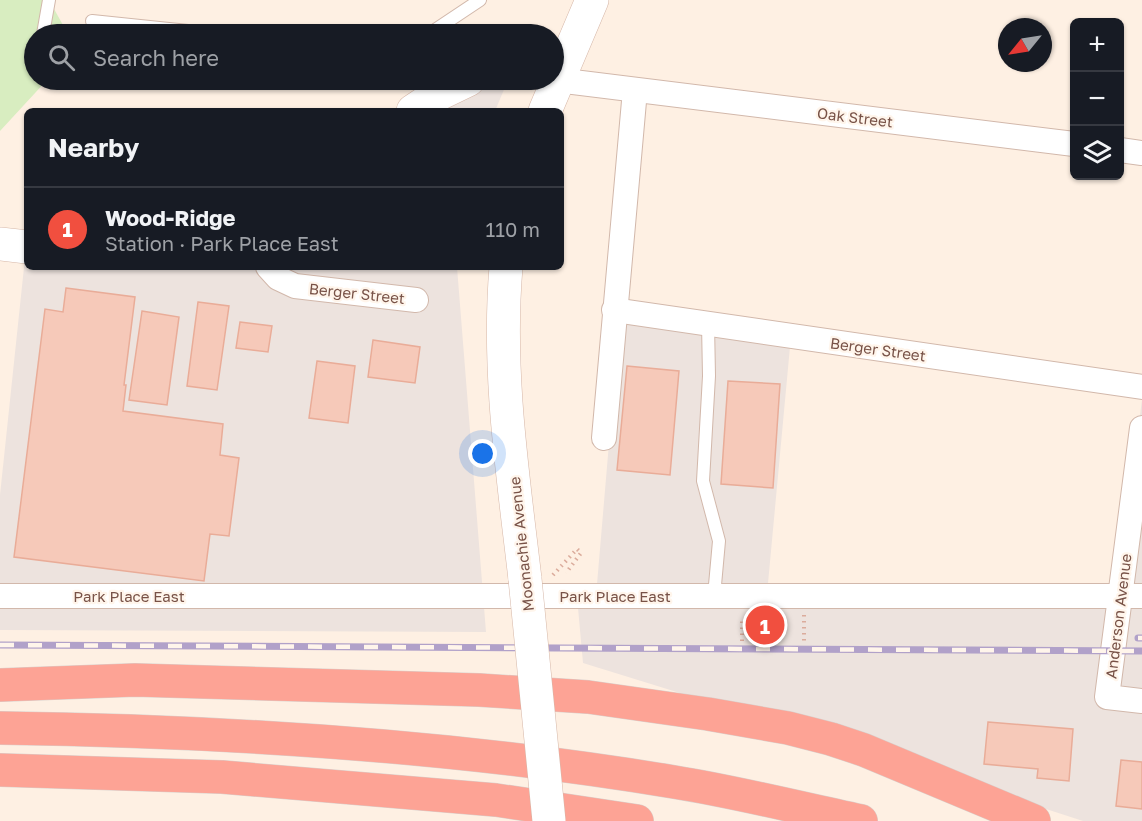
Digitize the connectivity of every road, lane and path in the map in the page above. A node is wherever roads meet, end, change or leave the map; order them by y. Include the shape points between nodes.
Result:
1 (49, 0) edge
2 (480, 0) edge
3 (592, 0) edge
4 (92, 21) dead end
5 (45, 24) edge
6 (121, 24) edge
7 (444, 24) edge
8 (564, 61) edge
9 (564, 81) edge
10 (447, 90) edge
11 (552, 90) edge
12 (634, 90) junction
13 (418, 108) edge
14 (546, 108) edge
15 (1070, 144) edge
16 (1124, 151) edge
17 (1142, 153) edge
18 (0, 244) edge
19 (24, 247) edge
20 (271, 270) edge
21 (506, 270) edge
22 (416, 300) dead end
23 (614, 310) junction
24 (708, 324) junction
25 (1142, 387) edge
26 (1142, 428) edge
27 (604, 438) dead end
28 (539, 577) junction
29 (560, 581) dead end
30 (8, 596) edge
31 (714, 596) junction
32 (1131, 596) edge
33 (804, 610) dead end
34 (742, 612) dead end
35 (742, 641) dead end
36 (804, 642) dead end
37 (0, 684) edge
38 (536, 693) junction
39 (1142, 701) edge
40 (0, 728) edge
41 (0, 770) edge
42 (549, 821) edge
43 (637, 821) edge
44 (861, 821) edge
45 (1034, 821) edge

1 - 5 lane
2 - 7 lane
3 - 8 main road
4 - 6 lane
9 - 12 street, Oak Street
10 - 13 main road
11 - 14 main road
12 - 15 street, Oak Street
12 - 23 street
16 - 17 street
18 - 19 main road
20 - 22 street, Berger Street via 295,286
21 - 28 main road, Moonachie Avenue via 502,357
23 - 24 street, Berger Street
23 - 27 street
24 - 25 street, Berger Street
24 - 31 lane via 703,482 718,541
26 - 32 street, Anderson Avenue
28 - 29 path via 577,549 582,553
28 - 38 main road, Moonachie Avenue, bridge
30 - 31 street, Park Place East
31 - 32 street, Park Place East
32 - 39 street, Anderson Avenue via 1107,697
33 - 36 path
34 - 35 path
37 - 38 highway via 135,681
38 - 42 main road, Moonachie Avenue, bridge
38 - 45 highway via 708,714 831,739
40 - 44 highway via 221,734 493,756 675,782
41 - 43 highway via 222,777 495,800

